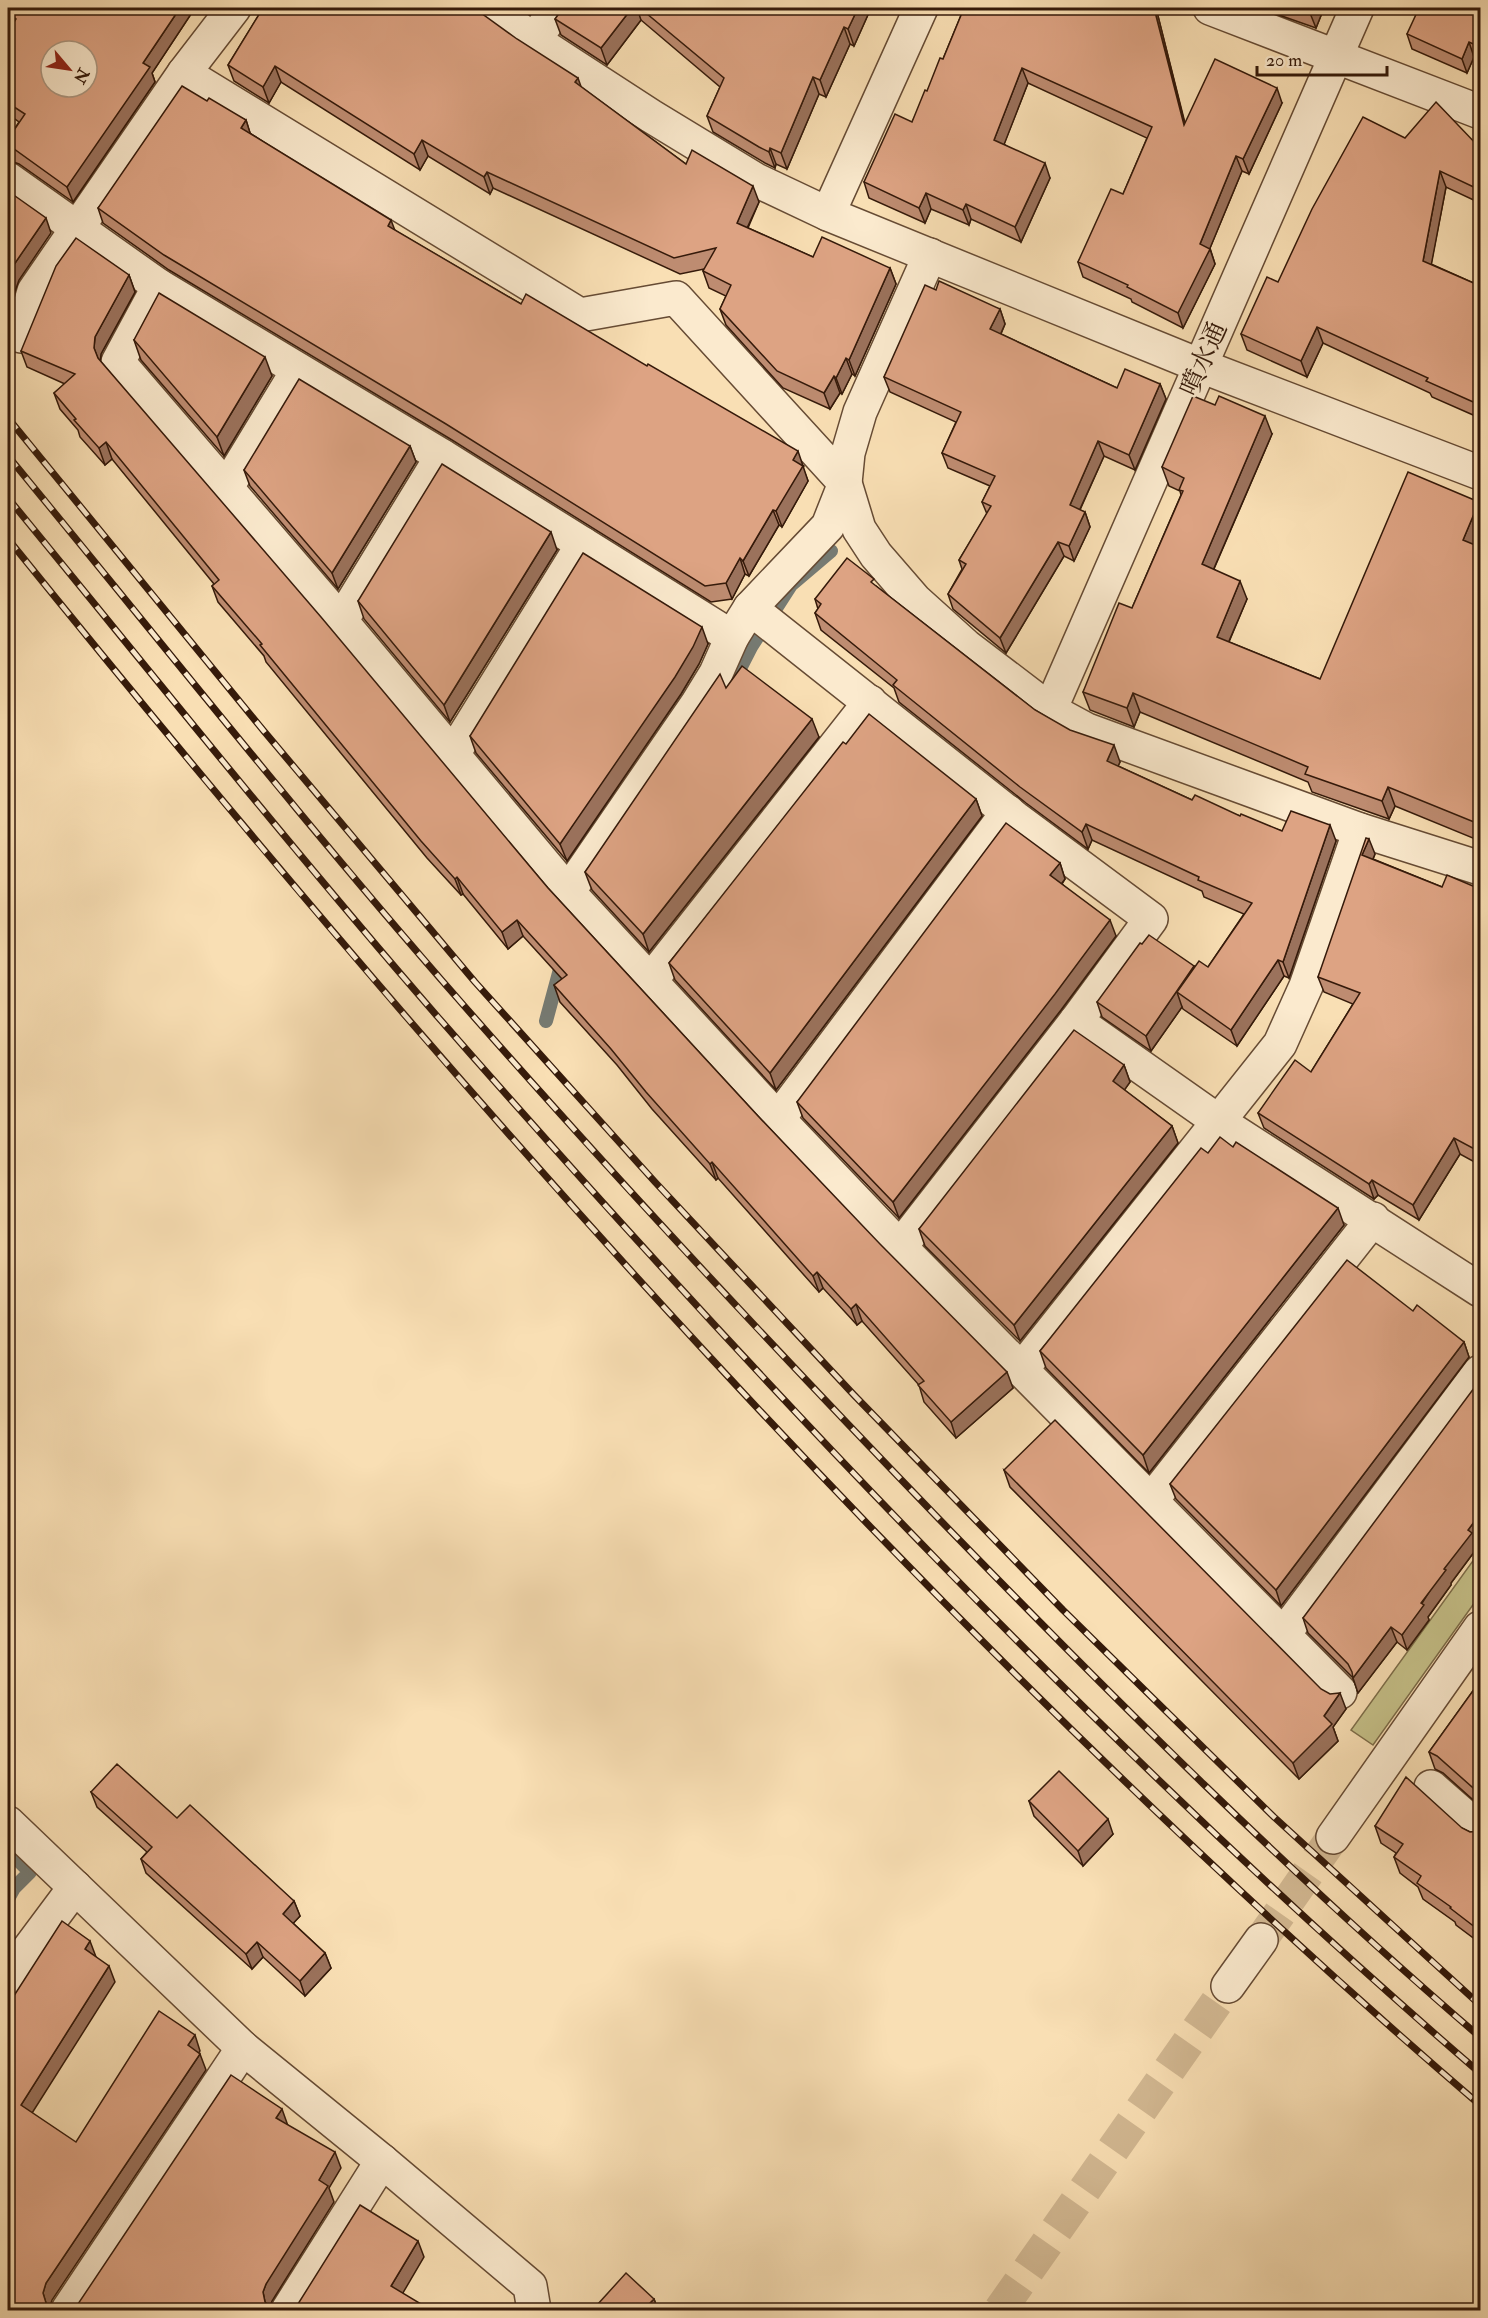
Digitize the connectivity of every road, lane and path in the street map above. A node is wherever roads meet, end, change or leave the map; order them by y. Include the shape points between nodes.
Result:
1 (234, 8) edge
2 (490, 8) edge
3 (557, 8) edge
4 (921, 8) edge
5 (1210, 8) edge
6 (1357, 8) edge
7 (534, 40) junction
8 (1336, 56) junction
9 (184, 74) junction
10 (1480, 112) edge
11 (8, 179) edge
12 (828, 214) junction
13 (79, 229) junction
14 (930, 255) junction
15 (159, 286) junction
16 (21, 336) dead end
17 (1201, 366) junction
18 (298, 370) junction
19 (442, 456) junction
20 (1480, 473) edge
21 (845, 483) junction
22 (227, 487) junction
23 (583, 544) junction
24 (750, 608) junction
25 (341, 621) junction
26 (732, 637) junction
27 (870, 702) junction
28 (1050, 710) junction
29 (453, 754) junction
30 (1008, 812) junction
31 (1360, 830) junction
32 (1480, 868) edge
33 (568, 891) junction
34 (651, 980) junction
35 (1076, 1021) junction
36 (778, 1119) junction
37 (1218, 1121) junction
38 (1373, 1219) junction
39 (900, 1247) junction
40 (1480, 1290) edge
41 (1021, 1370) junction
42 (1480, 1372) edge
43 (1150, 1502) junction
44 (1480, 1628) edge
45 (1283, 1635) junction
46 (1340, 1692) edge
47 (1431, 1787) dead end
48 (8, 1823) edge
49 (1480, 1830) edge
50 (1333, 1837) tunnel mouth
51 (75, 1887) junction
52 (1261, 1940) tunnel mouth
53 (8, 1977) edge
54 (1228, 1986) tunnel mouth
55 (243, 2048) junction
56 (382, 2161) junction
57 (68, 2310) edge
58 (288, 2310) edge
59 (534, 2310) edge

1 - 9 street
2 - 7 street
3 - 7 street
4 - 12 street
5 - 8 street
6 - 8 street, 噴水通
7 - 12 street via 756,180
8 - 10 street
8 - 17 street, 噴水通
9 - 13 street
9 - 21 street via 580,315 676,298
11 - 13 street
12 - 14 street
13 - 15 street
13 - 16 street via 34,291
14 - 17 street
14 - 21 street via 860,412 848,453
15 - 18 street
15 - 22 street via 118,362
17 - 20 street
17 - 28 street, 噴水通
18 - 19 street
18 - 22 street
19 - 23 street
19 - 25 street
21 - 24 street via 828,526
21 - 28 street via 859,529 915,600 966,646
22 - 25 street
23 - 26 street
23 - 29 street
24 - 26 street
24 - 27 street
25 - 29 street
26 - 33 street via 697,704
27 - 30 street
27 - 34 street
28 - 31 street via 1087,730
29 - 33 street
30 - 35 street via 1151,919
30 - 36 street
31 - 32 street
31 - 37 street via 1294,1016 1280,1044
33 - 34 street
34 - 36 street
35 - 37 street
35 - 39 street
36 - 39 street
37 - 38 street
37 - 41 street
38 - 40 street
38 - 43 street
39 - 41 street
41 - 43 street
42 - 45 street
43 - 45 street
44 - 50 street
45 - 46 street
47 - 49 street
48 - 51 street
51 - 53 street
51 - 55 street
52 - 54 street
55 - 56 street
55 - 57 street
56 - 58 street
56 - 59 street via 530,2286

